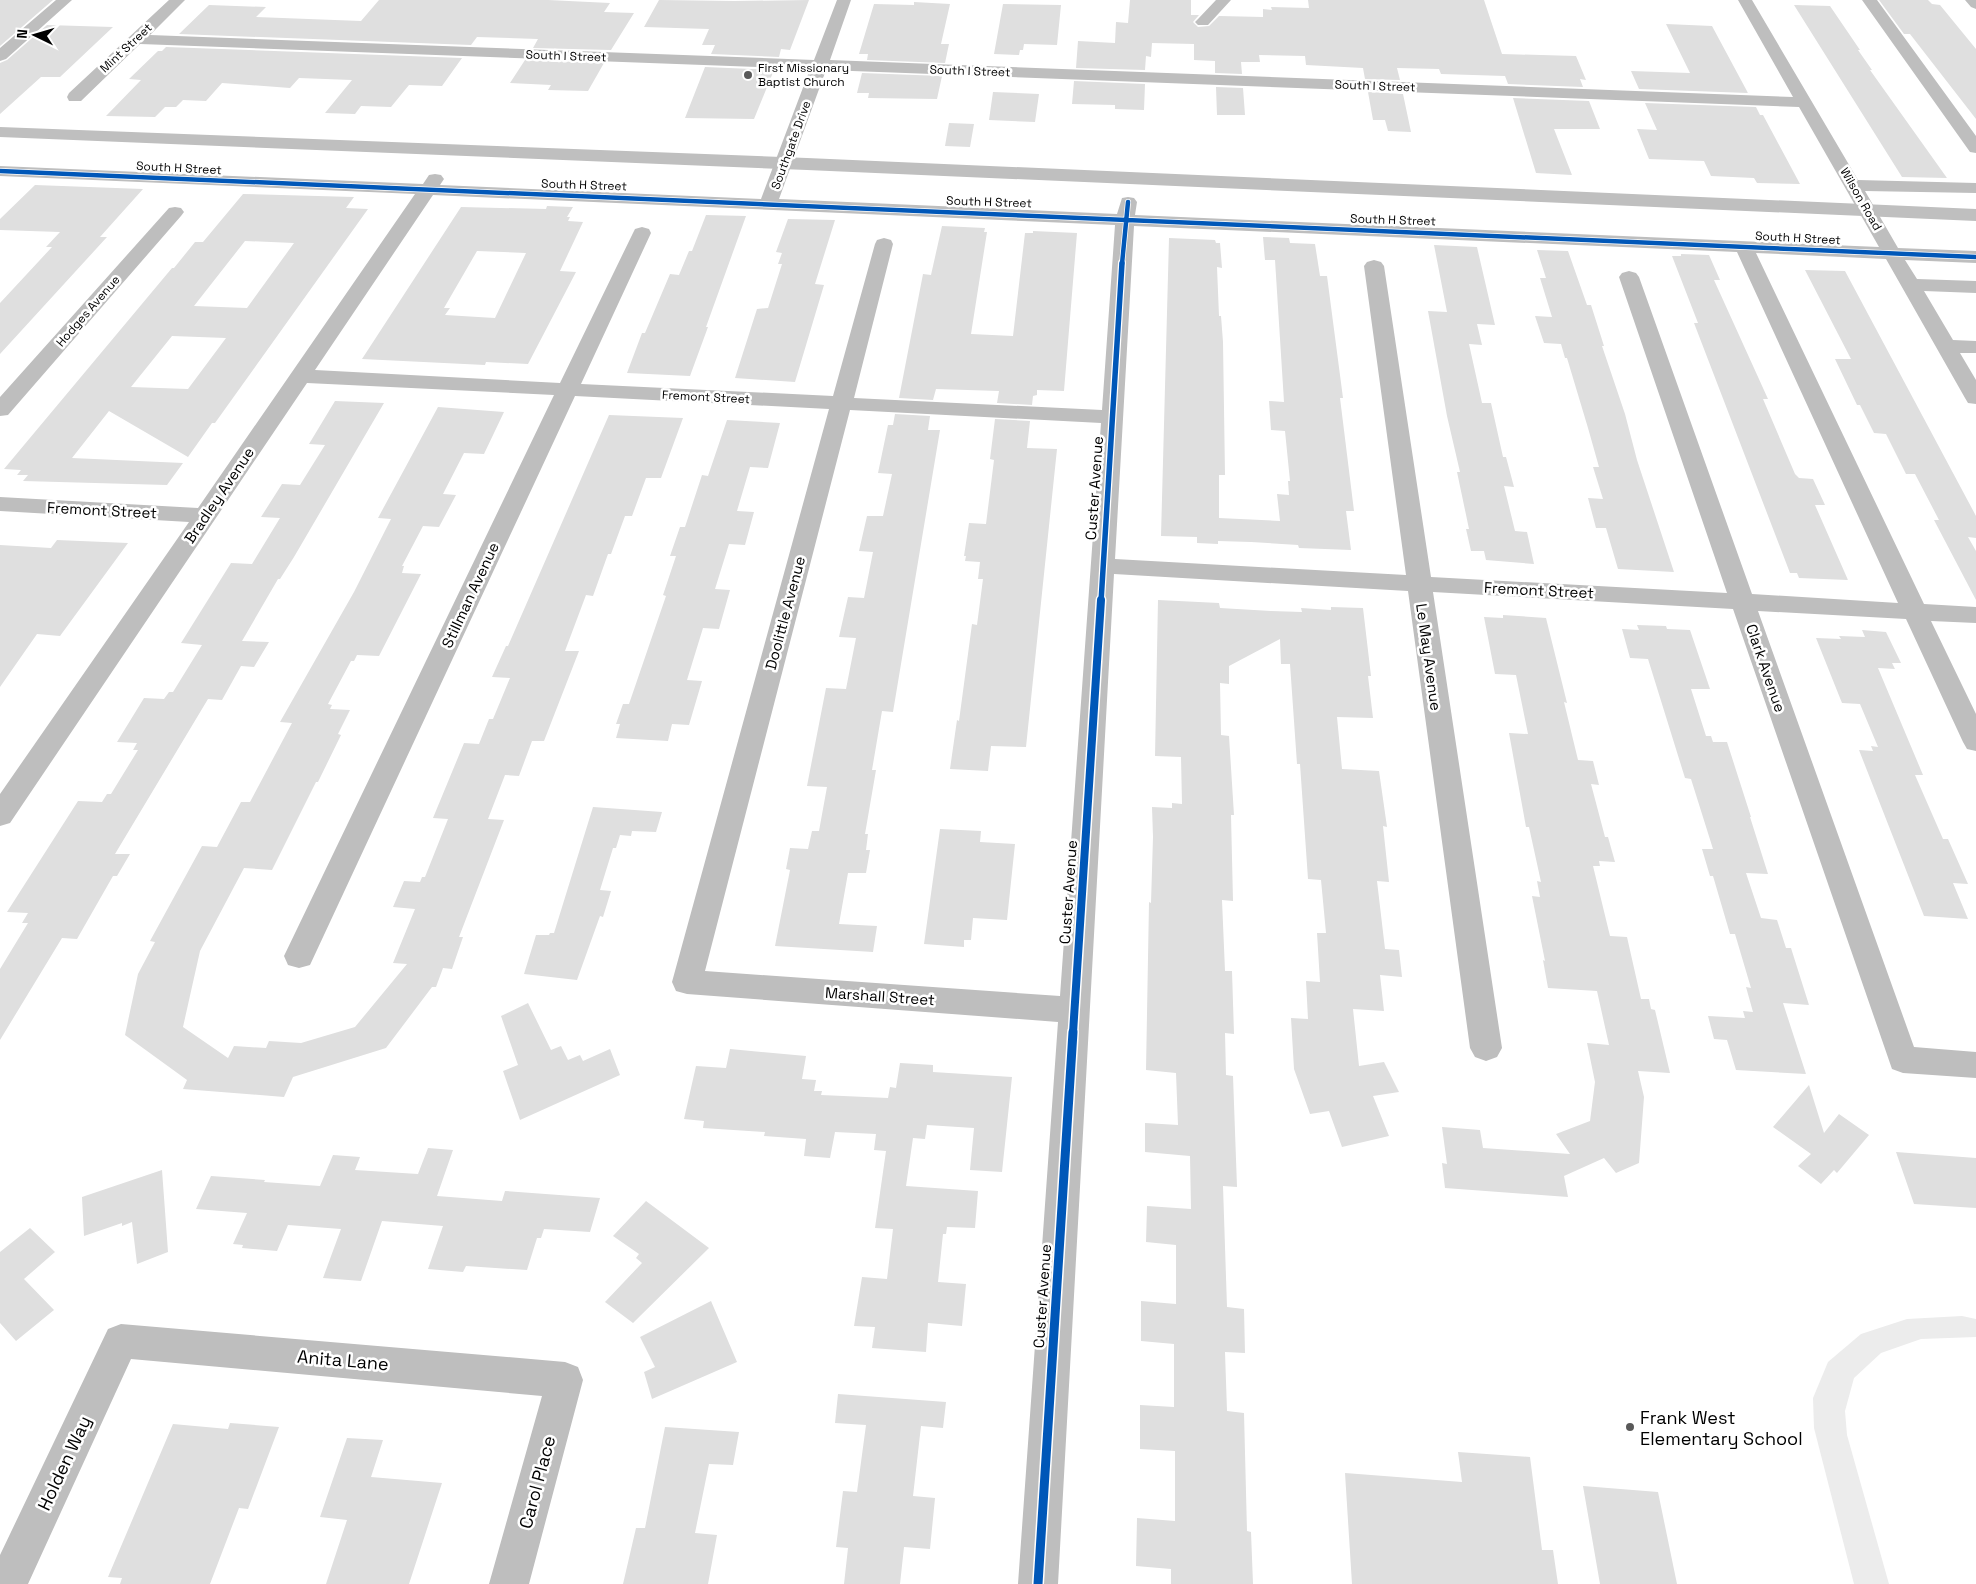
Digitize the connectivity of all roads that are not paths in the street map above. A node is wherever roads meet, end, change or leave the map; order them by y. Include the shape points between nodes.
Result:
1 (65, 0) edge
2 (178, 0) edge
3 (844, 0) edge
4 (1224, 0) edge
5 (1745, 0) edge
6 (1869, 0) edge
7 (1972, 0) edge
8 (1976, 4) edge
9 (1203, 22) dead end
10 (136, 39) junction
11 (0, 56) edge
12 (820, 65) junction
13 (74, 96) dead end
14 (1805, 102) junction
15 (1976, 148) edge
16 (0, 154) edge
17 (0, 171) edge
18 (432, 182) junction
19 (648, 182) dead end
20 (677, 183) dead end
21 (1853, 185) junction
22 (774, 188) junction
23 (1976, 188) edge
24 (841, 190) dead end
25 (768, 205) junction
26 (1127, 207) junction
27 (175, 212) dead end
28 (642, 233) dead end
29 (1862, 234) dead end
30 (1881, 235) junction
31 (1901, 235) dead end
32 (884, 244) dead end
33 (1744, 247) junction
34 (1893, 254) junction
35 (1976, 258) edge
36 (1374, 266) dead end
37 (1629, 277) dead end
38 (1911, 285) junction
39 (1976, 287) edge
40 (1946, 346) junction
41 (1976, 347) edge
42 (300, 376) junction
43 (568, 390) junction
44 (1976, 398) edge
45 (841, 403) junction
46 (0, 410) edge
47 (1112, 417) junction
48 (0, 504) edge
49 (205, 516) junction
50 (1103, 566) junction
51 (1419, 584) junction
52 (1742, 602) junction
53 (1916, 612) junction
54 (1976, 615) edge
55 (1976, 742) edge
56 (0, 816) edge
57 (299, 956) dead end
58 (687, 982) joint
59 (1074, 1010) junction
60 (1486, 1048) dead end
61 (1976, 1065) edge
62 (121, 1341) joint
63 (565, 1380) joint
64 (7, 1584) edge
65 (509, 1584) edge
66 (1038, 1584) edge

1 - 11 street
2 - 10 street, Mint Street
3 - 12 street, Southgate Drive
4 - 9 street
5 - 14 street, Wilson Road
6 - 15 street
7 - 8 street
10 - 12 street, South I Street
10 - 13 street, Mint Street
12 - 14 street, South I Street
12 - 22 street, Southgate Drive
14 - 21 street, Wilson Road
16 - 18 street, South H Street
17 - 18 street, South H Street
18 - 19 street, South H Street
18 - 25 street, South H Street
18 - 42 street, Bradley Avenue
20 - 22 street
21 - 23 street
21 - 30 street, Wilson Road
22 - 24 street
22 - 25 street, Southgate Drive
25 - 26 street, South H Street
26 - 33 street, South H Street
26 - 47 street, Custer Avenue
27 - 46 street, Hodges Avenue
28 - 43 street, Stillman Avenue
29 - 30 street, South H Street
30 - 31 street, South H Street
30 - 34 street, Wilson Road
32 - 45 street, Doolittle Avenue
33 - 34 street, South H Street
33 - 53 street
34 - 35 street, South H Street
34 - 38 street, Wilson Road
36 - 51 street, Le May Avenue
37 - 52 street, Clark Avenue
38 - 39 street
38 - 40 street, Wilson Road
40 - 41 street
40 - 44 street, Wilson Road
42 - 43 street, Fremont Street
42 - 49 street, Bradley Avenue
43 - 45 street, Fremont Street
43 - 57 street, Stillman Avenue
45 - 47 street, Fremont Street
45 - 58 street, Doolittle Avenue
47 - 50 street, Custer Avenue
48 - 49 street, Fremont Street
49 - 56 street, Bradley Avenue
50 - 51 street, Fremont Street
50 - 59 street, Custer Avenue
51 - 52 street, Fremont Street
51 - 60 street, Le May Avenue
52 - 53 street, Fremont Street
52 - 61 street, Clark Avenue via 1903,1060
53 - 54 street, Fremont Street
53 - 55 street
58 - 59 street, Marshall Street
59 - 66 street, Custer Avenue
62 - 63 street, Anita Lane
62 - 64 street, Holden Way
63 - 65 street, Carol Place

